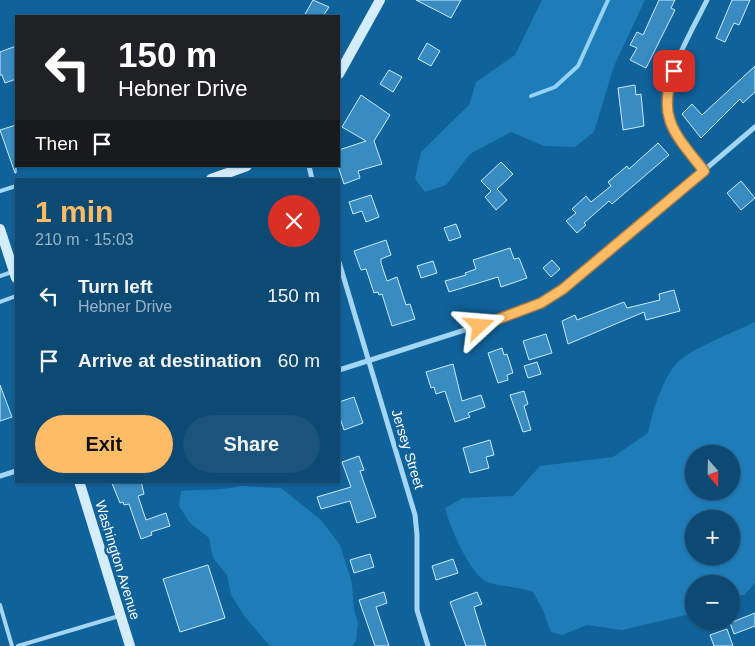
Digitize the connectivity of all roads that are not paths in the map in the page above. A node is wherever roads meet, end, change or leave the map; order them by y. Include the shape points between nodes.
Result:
1 (380, 0) edge
2 (707, 0) edge
3 (340, 72) edge
4 (755, 127) edge
5 (244, 167) edge
6 (704, 171) junction
7 (215, 178) edge
8 (15, 186) edge
9 (0, 191) edge
10 (0, 229) edge
11 (15, 242) edge
12 (3, 246) edge
13 (340, 265) edge
14 (15, 275) edge
15 (0, 276) edge
16 (15, 296) edge
17 (0, 302) edge
18 (369, 361) junction
19 (340, 370) edge
20 (15, 471) edge
21 (0, 476) edge
22 (80, 483) edge
23 (0, 605) edge
24 (121, 615) junction
25 (12, 646) edge
26 (18, 646) edge
27 (130, 646) edge
28 (428, 646) edge

1 - 3 main road
2 - 6 street via 680,56 666,100 672,125
4 - 6 street
5 - 7 main road
6 - 18 street via 552,296 502,318
8 - 9 lane
10 - 12 main road
11 - 12 main road
12 - 14 main road
13 - 18 street, Jersey Street
14 - 15 lane
16 - 17 lane
18 - 19 street
18 - 28 street, Jersey Street via 415,515 418,610
20 - 21 street
22 - 24 main road, Washington Avenue
23 - 25 lane
24 - 26 lane
24 - 27 main road, Washington Avenue

